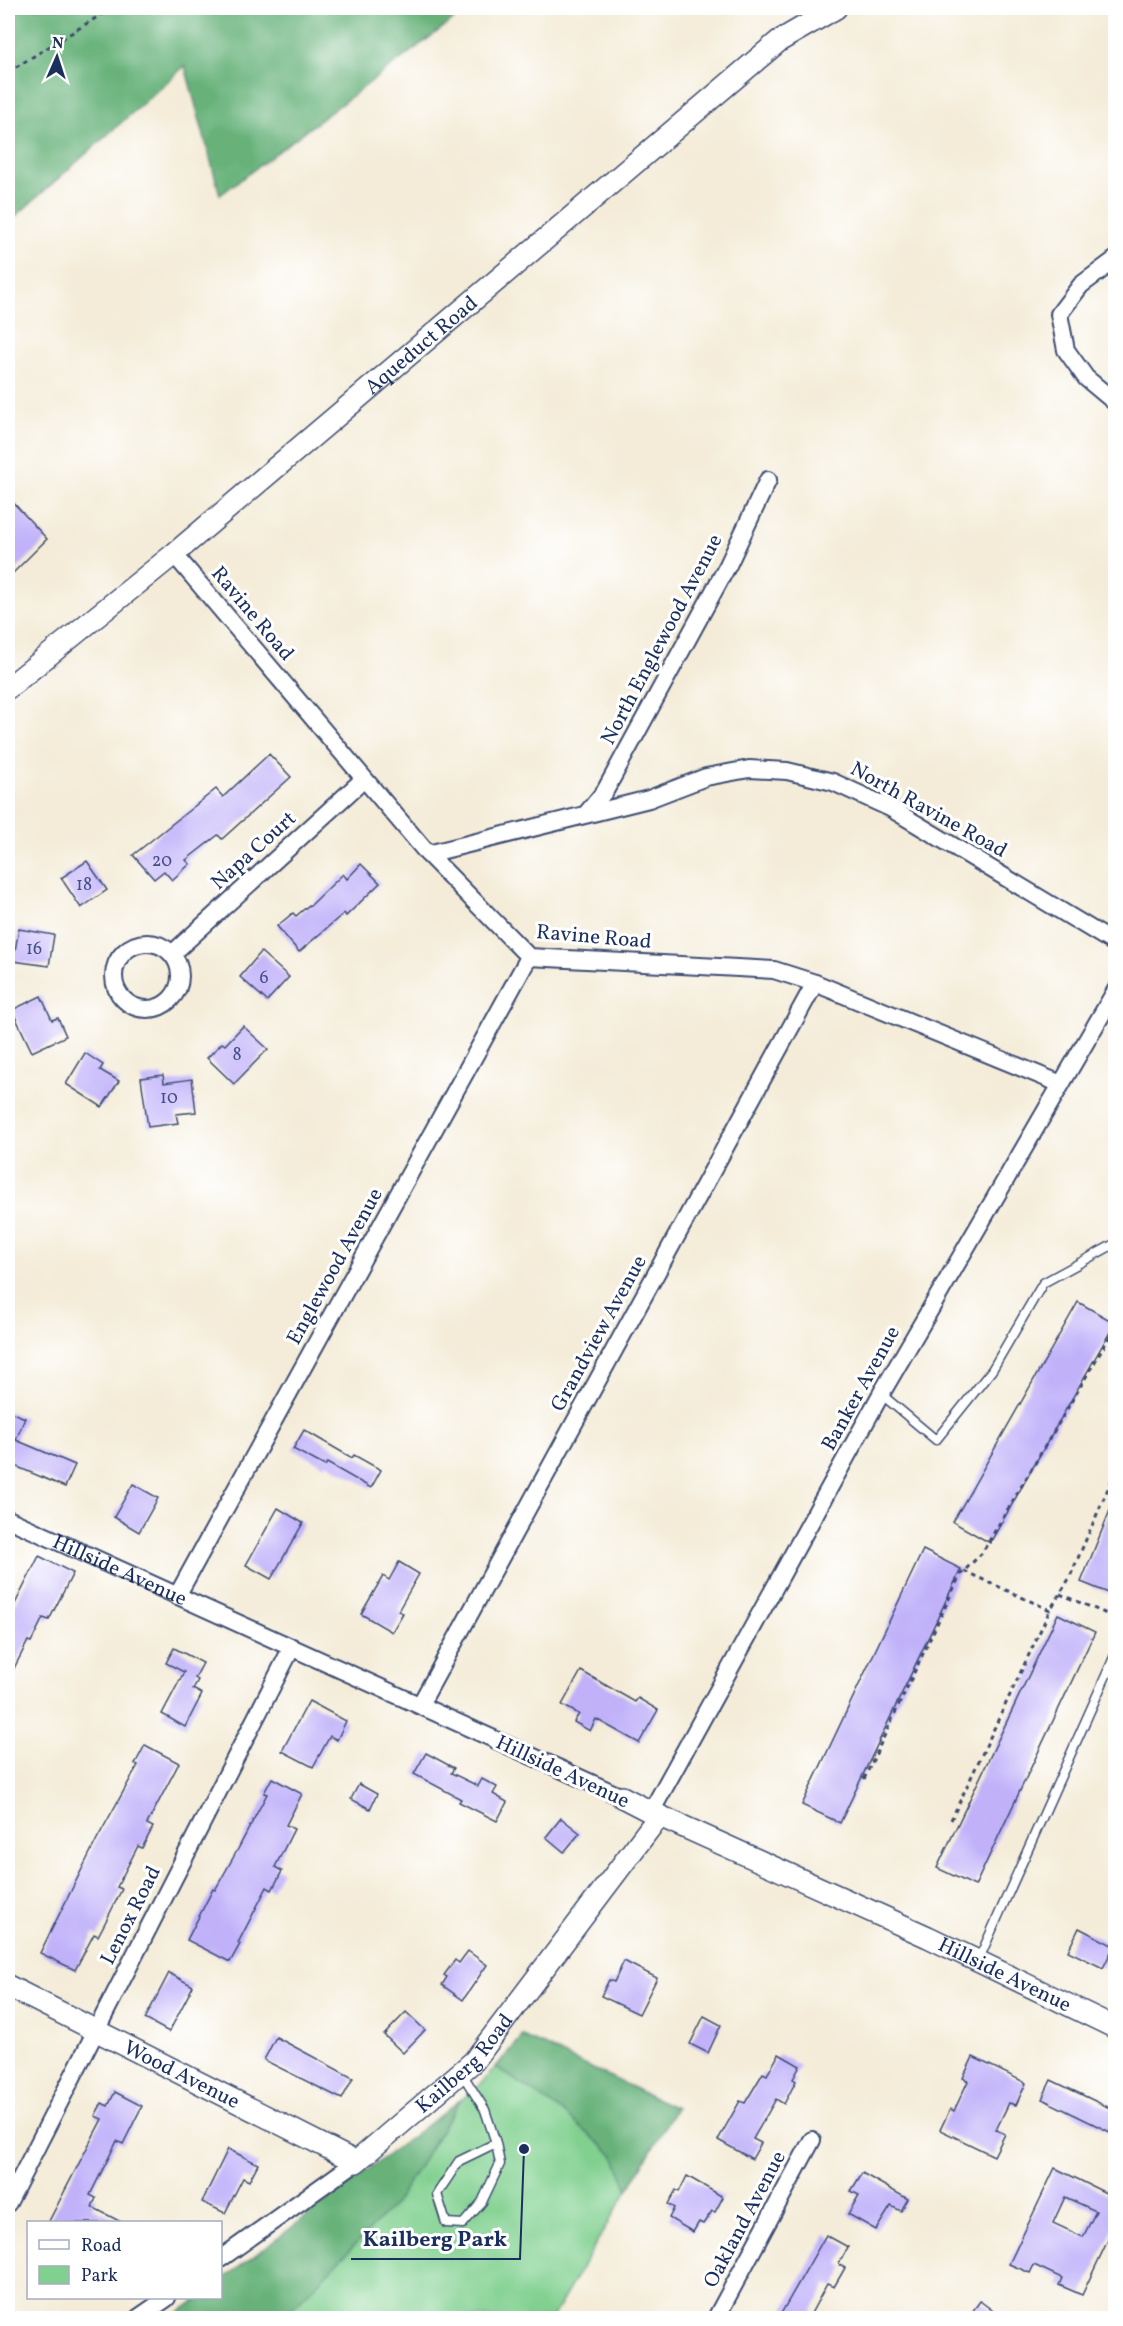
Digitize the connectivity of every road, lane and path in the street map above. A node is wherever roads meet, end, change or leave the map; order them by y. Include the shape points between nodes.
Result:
1 (112, 8) edge
2 (837, 8) edge
3 (8, 72) edge
4 (1116, 259) edge
5 (1116, 403) edge
6 (768, 480) dead end
7 (174, 554) junction
8 (8, 688) edge
9 (364, 779) junction
10 (585, 814) junction
11 (428, 854) junction
12 (1116, 944) edge
13 (172, 954) dead end
14 (530, 957) junction
15 (815, 983) junction
16 (1116, 990) edge
17 (1061, 1084) junction
18 (1116, 1243) edge
19 (1116, 1326) edge
20 (881, 1394) junction
21 (1116, 1470) edge
22 (8, 1519) edge
23 (963, 1570) junction
24 (1060, 1594) junction
25 (177, 1596) junction
26 (1050, 1610) junction
27 (1116, 1618) edge
28 (292, 1647) junction
29 (1116, 1653) edge
30 (420, 1705) junction
31 (864, 1779) dead end
32 (622, 1797) joint
33 (655, 1814) junction
34 (951, 1820) dead end
35 (978, 1961) junction
36 (8, 1986) edge
37 (1116, 2028) edge
38 (97, 2031) junction
39 (460, 2072) junction
40 (812, 2140) dead end
41 (496, 2143) junction
42 (356, 2162) junction
43 (8, 2203) edge
44 (222, 2258) edge
45 (166, 2299) edge
46 (138, 2319) edge
47 (716, 2319) edge

1 - 3 path
2 - 7 street, Aqueduct Road via 779,41
4 - 5 street via 1081,285 1059,314 1066,350 1086,378
6 - 10 street, North Englewood Avenue via 695,627 605,791
7 - 8 street, Aqueduct Road
7 - 9 street, Ravine Road
9 - 11 street, Ravine Road
9 - 13 street, Napa Court
10 - 11 street, North Ravine Road
10 - 12 street, North Ravine Road via 650,799 706,777 749,769 788,771 833,782 890,808
11 - 14 street, Ravine Road
14 - 15 street, Ravine Road via 774,970
14 - 25 street, Englewood Avenue
15 - 17 street, Ravine Road
15 - 30 street, Grandview Avenue
16 - 17 street, Banker Avenue
17 - 20 street, Banker Avenue
18 - 20 lane via 1043,1283 992,1370 936,1440
19 - 23 path via 982,1553
20 - 33 street, Banker Avenue
21 - 24 path
22 - 25 street, Hillside Avenue
23 - 26 path
23 - 31 path
24 - 26 path
24 - 27 path
25 - 28 street, Hillside Avenue
26 - 34 path
28 - 30 street, Hillside Avenue
28 - 38 street, Lenox Road
29 - 35 lane
30 - 32 street, Hillside Avenue
32 - 33 street, Hillside Avenue
33 - 35 street, Hillside Avenue
33 - 39 street, Kailberg Road via 474,2061
35 - 37 street, Hillside Avenue
36 - 38 street, Wood Avenue
38 - 42 street, Wood Avenue
38 - 43 street, Lenox Road
39 - 41 lane via 485,2110
39 - 42 street, Kailberg Road
40 - 47 street, Oakland Avenue
41 - 41 lane via 459,2161 437,2194 446,2223 463,2224 482,2202 500,2164
42 - 44 street, Kailberg Road
45 - 46 street

